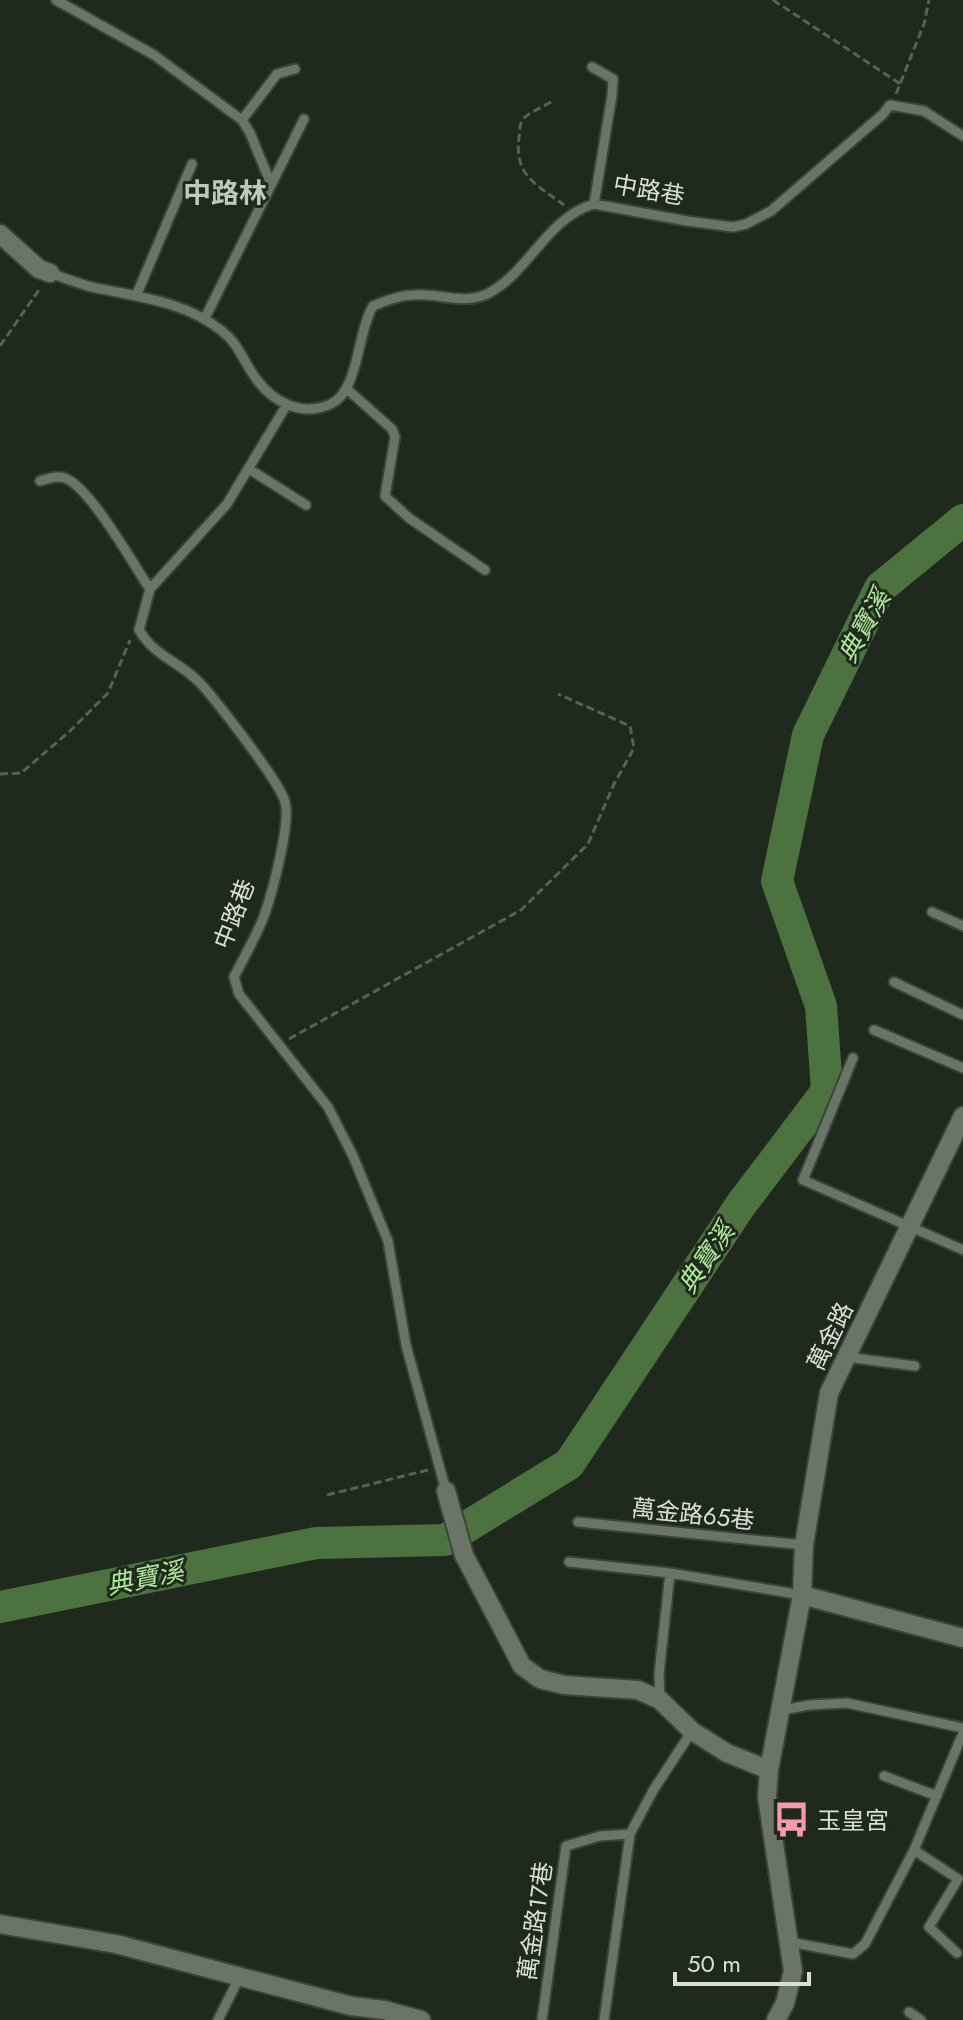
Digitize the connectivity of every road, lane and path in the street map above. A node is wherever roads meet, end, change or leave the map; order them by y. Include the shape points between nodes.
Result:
1 (56, 0) edge
2 (773, 0) edge
3 (929, 0) edge
4 (592, 67) dead end
5 (295, 69) dead end
6 (902, 85) junction
7 (551, 102) dead end
8 (890, 105) junction
9 (304, 119) dead end
10 (242, 120) junction
11 (963, 136) edge
12 (192, 164) dead end
13 (271, 184) junction
14 (594, 204) junction
15 (573, 213) junction
16 (0, 234) edge
17 (50, 273) junction
18 (136, 296) junction
19 (205, 318) junction
20 (0, 346) edge
21 (348, 390) junction
22 (286, 406) junction
23 (249, 469) junction
24 (40, 481) dead end
25 (306, 505) dead end
26 (485, 570) dead end
27 (150, 589) junction
28 (139, 630) junction
29 (558, 694) dead end
30 (0, 774) edge
31 (932, 912) dead end
32 (963, 926) edge
33 (894, 982) dead end
34 (963, 1015) edge
35 (874, 1030) dead end
36 (279, 1044) junction
37 (853, 1058) dead end
38 (963, 1068) edge
39 (963, 1116) edge
40 (912, 1227) junction
41 (963, 1250) edge
42 (846, 1357) junction
43 (915, 1366) dead end
44 (440, 1466) junction
45 (446, 1491) joint
46 (327, 1495) dead end
47 (578, 1522) dead end
48 (804, 1545) junction
49 (569, 1562) dead end
50 (670, 1573) junction
51 (802, 1595) junction
52 (963, 1638) edge
53 (660, 1700) junction
54 (782, 1710) junction
55 (692, 1731) junction
56 (963, 1731) edge
57 (769, 1770) junction
58 (884, 1776) dead end
59 (937, 1796) junction
60 (630, 1834) junction
61 (914, 1850) junction
62 (0, 1924) edge
63 (790, 1942) junction
64 (957, 1953) dead end
65 (239, 1978) junction
66 (909, 2012) dead end
67 (218, 2020) edge
68 (421, 2020) edge
69 (542, 2020) edge
70 (604, 2020) edge
71 (776, 2020) edge
72 (921, 2020) edge

1 - 10 lane via 154,55
2 - 6 path
3 - 6 path
4 - 14 lane via 613,79
5 - 10 lane via 277,74
6 - 8 path
7 - 15 path via 521,123 519,164
8 - 11 lane via 924,111
8 - 14 lane, 中路巷 via 771,211 746,224 733,227
9 - 13 lane
10 - 13 lane
12 - 18 lane
13 - 19 lane
14 - 15 lane, 中路巷
15 - 21 lane, 中路巷 via 491,292 472,300 415,295 373,306
16 - 17 street
17 - 18 lane
17 - 20 path
18 - 19 lane
19 - 22 lane via 237,346 257,381
21 - 22 lane via 331,404
21 - 26 lane via 395,437 385,496
22 - 23 lane
23 - 25 lane
23 - 27 lane via 227,504
24 - 27 lane via 58,476 84,492
27 - 28 lane
28 - 30 path via 122,654 108,693 21,773
28 - 36 lane, 中路巷 via 161,656 197,680 285,801 287,822 264,916 234,977 239,994
29 - 36 path via 630,726 634,748 588,844 521,910
31 - 32 lane
33 - 34 lane
35 - 38 lane
36 - 44 lane, 中路巷 via 328,1107 388,1241 406,1345
37 - 40 lane via 803,1180
39 - 40 street, 萬金路
40 - 41 lane
40 - 42 street, 萬金路
42 - 43 lane
42 - 48 street, 萬金路 via 829,1393
44 - 45 lane, 中路巷
44 - 46 path
45 - 53 street via 464,1555 522,1666 540,1679 564,1685 638,1690
47 - 48 lane, 萬金路65巷
48 - 51 street, 萬金路
49 - 50 lane
50 - 51 lane
50 - 53 lane
51 - 52 street
51 - 54 street, 萬金路
53 - 55 street
54 - 56 lane via 847,1703
54 - 57 street, 萬金路
55 - 57 street
55 - 60 lane
56 - 59 lane
57 - 63 street, 萬金路 via 767,1797
58 - 59 lane
59 - 61 lane
60 - 69 lane, 萬金路17巷 via 566,1846
60 - 70 lane
61 - 63 lane via 859,1951
61 - 64 lane via 958,1879 929,1927
62 - 65 street via 116,1944
63 - 71 street, 萬金路 via 793,1971
65 - 67 lane
65 - 68 street
66 - 72 lane

